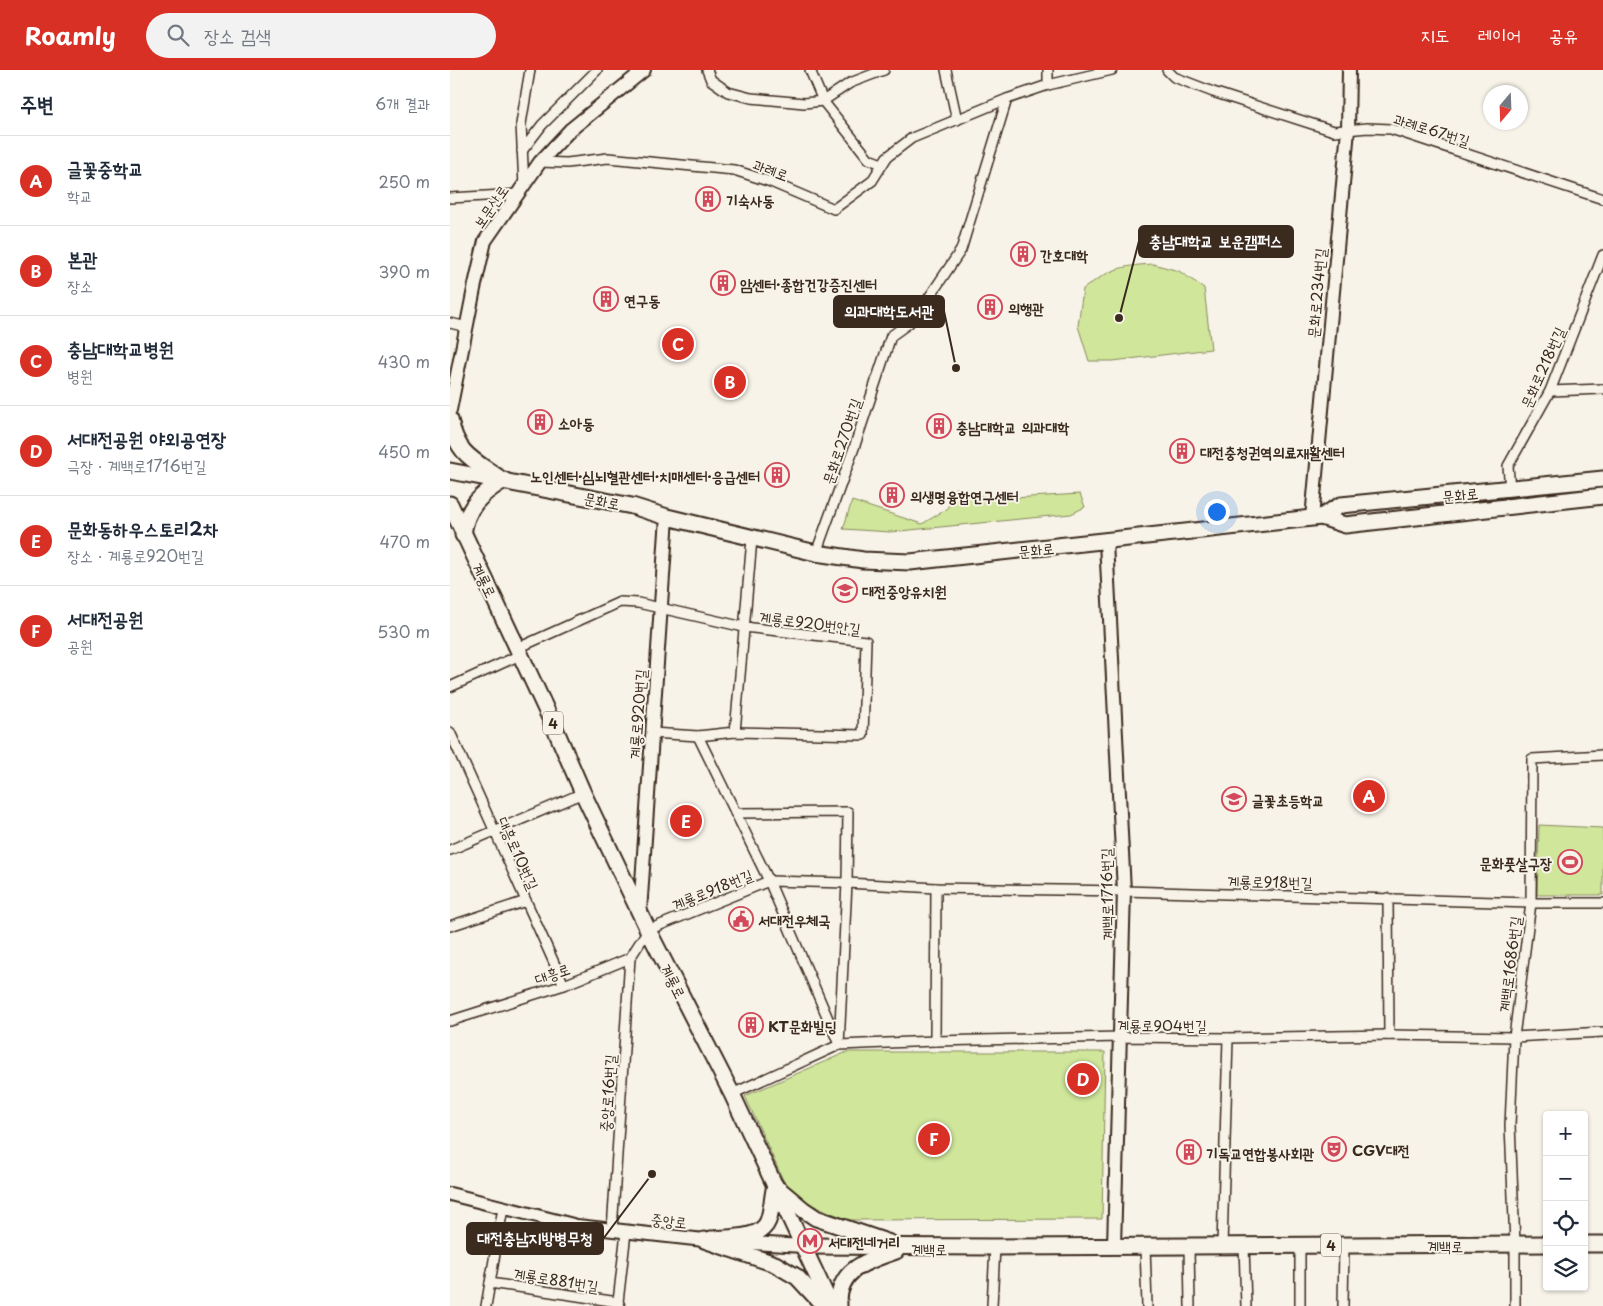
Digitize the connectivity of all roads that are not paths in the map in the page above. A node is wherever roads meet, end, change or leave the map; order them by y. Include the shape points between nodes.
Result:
1 (530, 70) edge
2 (598, 70) edge
3 (644, 70) edge
4 (707, 70) edge
5 (810, 70) edge
6 (884, 70) edge
7 (946, 70) edge
8 (1048, 70) edge
9 (1112, 70) edge
10 (1167, 70) edge
11 (1349, 70) edge
12 (1048, 86) junction
13 (1007, 99) junction
14 (824, 101) junction
15 (957, 120) junction
16 (1348, 130) junction
17 (522, 151) junction
18 (540, 162) junction
19 (882, 164) junction
20 (521, 190) junction
21 (450, 198) edge
22 (1603, 199) edge
23 (1603, 256) edge
24 (450, 323) edge
25 (467, 327) junction
26 (1603, 389) edge
27 (1550, 391) junction
28 (450, 410) edge
29 (450, 420) edge
30 (450, 471) edge
31 (1603, 479) edge
32 (504, 480) junction
33 (1510, 489) junction
34 (1603, 496) edge
35 (450, 504) edge
36 (667, 517) junction
37 (1316, 518) junction
38 (464, 534) junction
39 (752, 539) junction
40 (1106, 542) junction
41 (816, 553) junction
42 (660, 608) junction
43 (744, 627) junction
44 (519, 652) junction
45 (450, 687) edge
46 (450, 732) edge
47 (735, 732) junction
48 (652, 733) junction
49 (698, 736) junction
50 (1603, 755) edge
51 (583, 794) junction
52 (735, 812) junction
53 (495, 832) junction
54 (450, 850) edge
55 (769, 881) junction
56 (847, 883) junction
57 (936, 888) junction
58 (1124, 891) junction
59 (1388, 898) junction
60 (526, 901) junction
61 (1530, 903) junction
62 (1603, 903) edge
63 (640, 912) junction
64 (450, 926) edge
65 (648, 930) junction
66 (630, 958) junction
67 (564, 985) junction
68 (450, 1020) edge
69 (1603, 1032) edge
70 (1389, 1035) junction
71 (1120, 1037) junction
72 (1514, 1037) junction
73 (1228, 1038) junction
74 (935, 1041) junction
75 (839, 1045) junction
76 (732, 1094) junction
77 (775, 1185) junction
78 (450, 1194) edge
79 (503, 1208) junction
80 (612, 1230) junction
81 (626, 1232) junction
82 (704, 1240) junction
83 (1515, 1244) junction
84 (1543, 1244) edge
85 (1588, 1244) edge
86 (1603, 1244) edge
87 (1344, 1245) junction
88 (803, 1246) junction
89 (1114, 1246) junction
90 (1145, 1246) junction
91 (1189, 1246) junction
92 (1222, 1246) junction
93 (1244, 1246) junction
94 (1300, 1246) junction
95 (995, 1247) junction
96 (904, 1248) junction
97 (490, 1283) junction
98 (619, 1304) edge
99 (486, 1306) edge
100 (824, 1306) edge
101 (831, 1306) edge
102 (839, 1306) edge
103 (992, 1306) edge
104 (1147, 1306) edge
105 (1190, 1306) edge
106 (1246, 1306) edge
107 (1300, 1306) edge
108 (1343, 1306) edge
109 (1515, 1306) edge

1 - 17 street via 521,124
2 - 17 street via 542,125
3 - 18 main road, 보문산로 via 570,130
4 - 14 street via 711,80 728,92 750,98 804,103
5 - 14 street
6 - 14 street via 850,83
7 - 15 street
8 - 12 street
9 - 12 street, 과례로
10 - 16 street, 과례로67번길 via 1174,77 1213,92 1334,131
11 - 16 main road, 문화로234번길
12 - 13 street, 과례로
13 - 15 street, 과례로
13 - 41 street, 문화로270번길 via 961,250 909,323 891,336
14 - 19 street via 869,159
15 - 19 street, 과례로 via 912,138 886,156
16 - 22 street, 과례로67번길 via 1390,129
16 - 37 main road, 문화로234번길
17 - 20 street
18 - 19 street, 과례로 via 567,163 608,158 734,170 834,209 872,181
18 - 20 main road, 보문산로
20 - 21 street
20 - 25 main road, 보문산로 via 486,241
23 - 27 street, 문화로218번길
24 - 25 street
25 - 28 main road, 보문산로
26 - 27 street
27 - 33 street, 문화로218번길 via 1508,466
29 - 32 main road via 453,436 462,450
30 - 32 main road, 문화로
31 - 33 main road, 문화로
32 - 36 main road, 문화로 via 632,506
32 - 38 main road via 469,510
33 - 37 main road, 문화로 via 1341,505
34 - 37 main road, 문화로 via 1345,524
35 - 38 main road, 계룡로 / 4
36 - 39 main road, 문화로
36 - 42 main road, 계룡로920번길
37 - 40 main road, 문화로
38 - 44 main road, 계룡로 / 4
39 - 41 main road, 문화로
39 - 43 street
40 - 41 main road, 문화로 via 910,562
40 - 58 main road, 계백로1716번길
42 - 43 street, 계룡로920번안길
42 - 44 street, 계룡로920번안길 via 638,602 620,602
42 - 48 main road, 계룡로920번길
43 - 47 street
43 - 47 street, 계룡로920번안길 via 866,641 863,734
44 - 45 street
44 - 51 main road, 계룡로 / 4
46 - 53 street, 대흥로10번길
47 - 49 street, 계룡로920번안길
48 - 49 street, 계룡로920번안길
48 - 63 main road, 계룡로920번길
49 - 52 street
50 - 61 street, 계백로1686번길 via 1532,759
51 - 53 street
51 - 63 main road, 계룡로 / 4
52 - 55 street
52 - 56 street via 848,812
53 - 54 street
53 - 60 street, 대흥로10번길
55 - 56 street, 계룡로918번길
55 - 65 street, 계룡로918번길
55 - 75 street
56 - 57 street, 계룡로918번길
56 - 75 street
57 - 58 street, 계룡로918번길
57 - 74 street
58 - 59 street, 계룡로918번길
58 - 71 main road, 계백로1716번길
59 - 61 street, 계룡로918번길
59 - 70 street
60 - 64 street
60 - 67 street, 대흥로10번길
61 - 62 street, 계룡로918번길
61 - 72 street, 계백로1686번길
63 - 65 main road, 계룡로 / 4
65 - 66 street
65 - 76 main road, 계룡로 / 4
66 - 67 street, 대흥로
66 - 80 street, 중앙로16번길
67 - 68 street, 대흥로
69 - 72 street, 계룡로904번길
70 - 72 street, 계룡로904번길
70 - 73 street, 계룡로904번길
71 - 73 street, 계룡로904번길
71 - 74 street, 계룡로904번길
71 - 89 main road, 계백로1716번길
72 - 83 street, 계백로1686번길 via 1510,1125
73 - 92 street
74 - 75 street, 계룡로904번길
75 - 76 street, 계룡로904번길
76 - 77 main road, 계룡로 / 4
77 - 82 main road via 768,1221 763,1228 754,1234
77 - 88 main road, 계룡로
77 - 96 main road via 816,1218
78 - 79 main road, 중앙로
79 - 80 main road, 중앙로 via 577,1226
79 - 97 street
80 - 81 main road, 중앙로
81 - 82 main road, 중앙로
81 - 98 street
82 - 88 main road, 중앙로
82 - 100 main road via 775,1264 797,1276
83 - 84 main road, 계백로 / 4
83 - 87 main road, 계백로 / 4
83 - 109 street, 계백로1686번길
85 - 86 main road
87 - 94 main road, 계백로 / 4
87 - 108 street
88 - 96 main road, 계백로 / 4
88 - 101 main road, 계룡로
89 - 90 main road, 계백로 / 4
89 - 95 main road, 계백로 / 4
90 - 91 main road, 계백로 / 4
90 - 104 street
91 - 92 main road, 계백로 / 4
91 - 105 street
92 - 93 main road, 계백로 / 4
93 - 94 main road, 계백로 / 4
93 - 106 street
94 - 107 street
95 - 96 main road, 계백로 / 4
95 - 103 street
96 - 102 main road via 874,1258 851,1271 840,1289
97 - 98 street, 계룡로881번길
97 - 99 street

